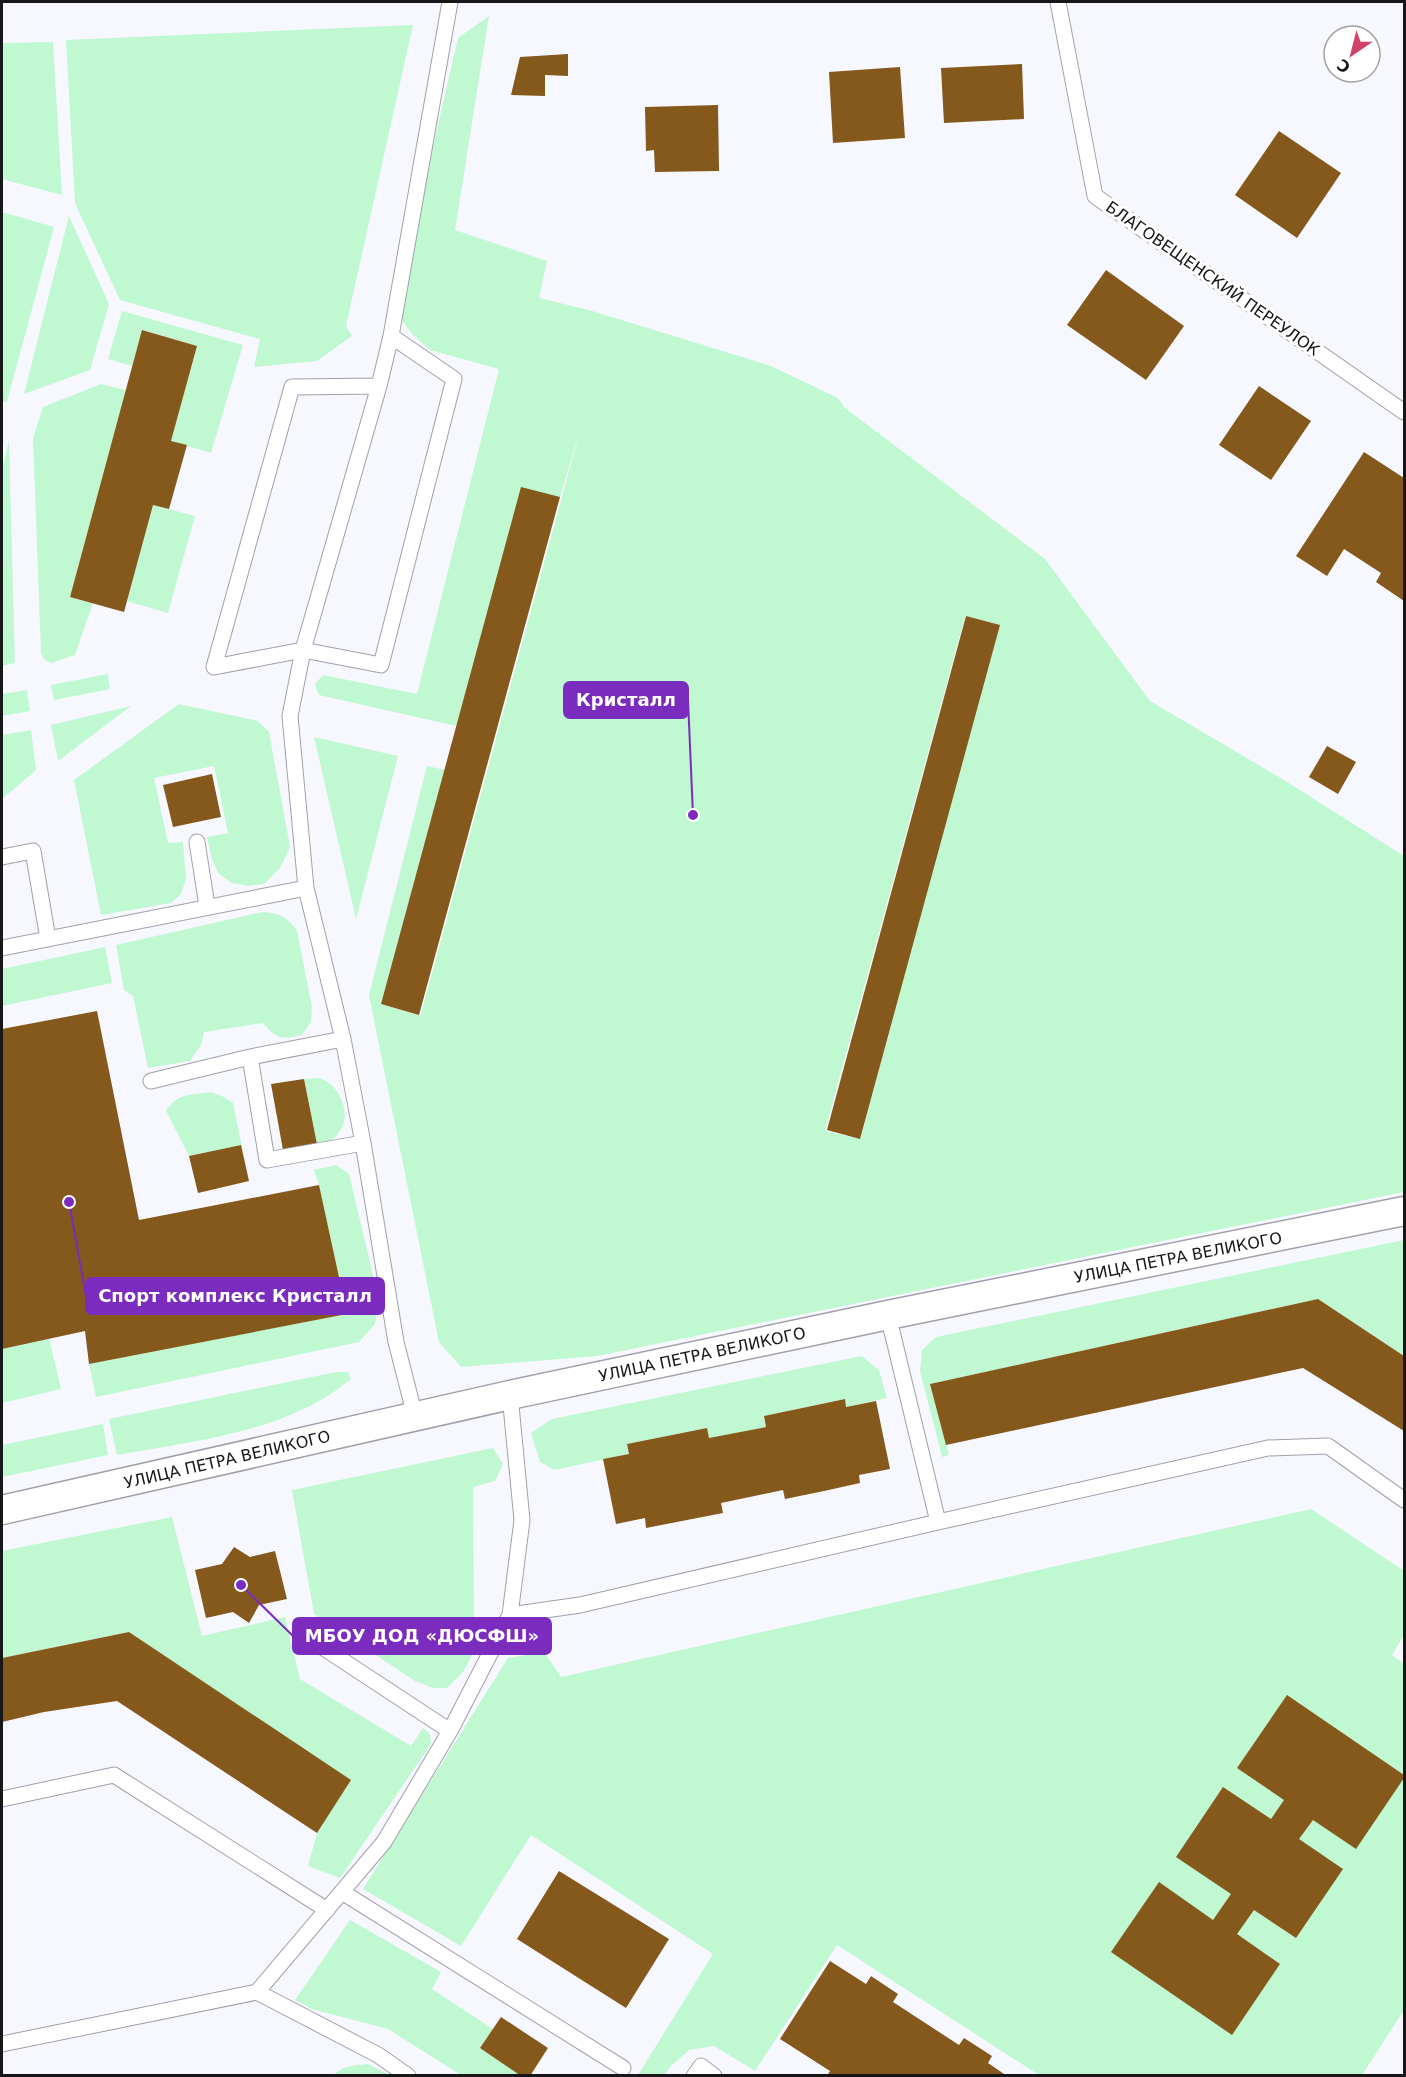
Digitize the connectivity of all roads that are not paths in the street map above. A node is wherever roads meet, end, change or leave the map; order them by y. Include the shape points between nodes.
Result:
1 (450, 2) edge
2 (1058, 2) edge
3 (391, 336) junction
4 (379, 386) junction
5 (1404, 412) edge
6 (303, 650) junction
7 (197, 842) dead end
8 (2, 857) edge
9 (306, 888) junction
10 (207, 906) junction
11 (48, 939) junction
12 (2, 948) edge
13 (343, 1039) junction
14 (250, 1057) junction
15 (151, 1081) dead end
16 (363, 1143) junction
17 (1404, 1211) edge
18 (888, 1315) junction
19 (510, 1395) junction
20 (415, 1416) junction
21 (1404, 1500) edge
22 (2, 1510) edge
23 (938, 1522) junction
24 (510, 1615) junction
25 (310, 1639) dead end
26 (450, 1731) junction
27 (2, 1799) edge
28 (342, 1892) junction
29 (327, 1910) junction
30 (257, 1992) junction
31 (2, 2044) edge
32 (623, 2068) dead end
33 (408, 2076) edge
34 (694, 2076) edge
35 (714, 2076) edge

1 - 3 lane
2 - 5 lane, БЛАГОВЕЩЕНСКИЙ ПЕРЕУЛОК via 1095,196
3 - 4 lane
3 - 6 lane via 454,379 381,665
4 - 6 lane
4 - 6 lane via 292,387 214,667
6 - 9 lane via 290,716
7 - 10 lane
8 - 11 lane via 33,851
9 - 10 lane
9 - 13 lane
10 - 11 lane
11 - 12 lane
13 - 14 lane
13 - 16 lane
14 - 15 lane
14 - 16 lane via 267,1160
16 - 20 lane via 396,1342
17 - 18 street, УЛИЦА ПЕТРА ВЕЛИКОГО
18 - 19 street, УЛИЦА ПЕТРА ВЕЛИКОГО
18 - 23 lane
19 - 20 street, УЛИЦА ПЕТРА ВЕЛИКОГО
19 - 24 lane via 522,1520
20 - 22 street, УЛИЦА ПЕТРА ВЕЛИКОГО
21 - 23 lane via 1328,1446 1268,1448
23 - 24 lane via 580,1605
24 - 26 lane
25 - 26 lane
26 - 28 lane via 384,1842
27 - 29 lane via 114,1775
28 - 29 lane
28 - 32 lane
29 - 30 lane
30 - 31 lane
30 - 33 lane via 378,2055
34 - 35 lane via 700,2066

